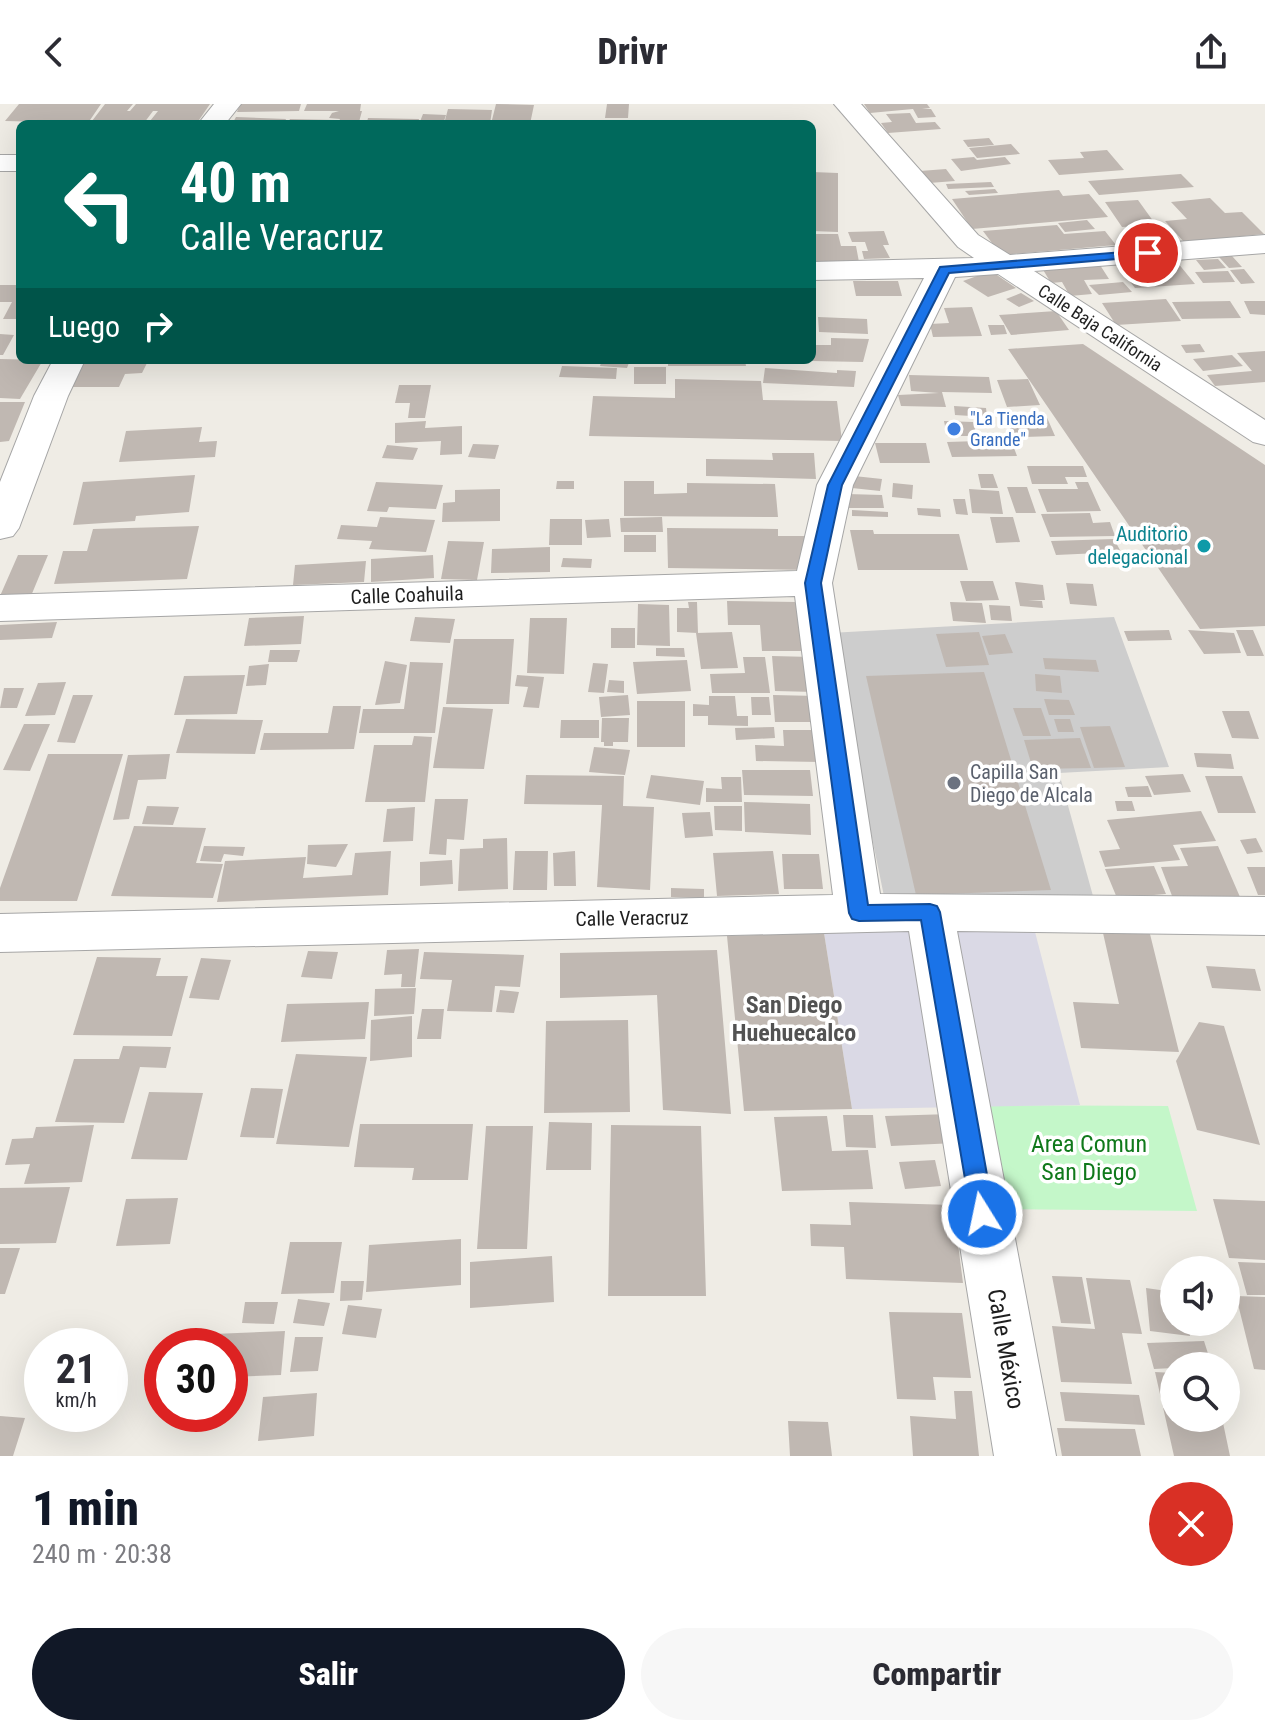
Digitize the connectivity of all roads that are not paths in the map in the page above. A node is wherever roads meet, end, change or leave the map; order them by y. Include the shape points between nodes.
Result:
1 (228, 104) edge
2 (847, 104) edge
3 (214, 120) edge
4 (1265, 244) edge
5 (1002, 265) junction
6 (944, 269) junction
7 (816, 271) edge
8 (67, 364) edge
9 (1265, 435) edge
10 (0, 528) edge
11 (813, 583) junction
12 (0, 608) edge
13 (930, 912) junction
14 (859, 913) junction
15 (1265, 916) edge
16 (0, 933) edge
17 (1025, 1456) edge

1 - 3 street
2 - 5 street, Calle Baja California via 968,241
4 - 5 street
5 - 6 street
5 - 9 street, Calle Baja California
6 - 7 street
6 - 11 street via 835,485
8 - 10 street
11 - 12 street, Calle Coahuila
11 - 14 street
13 - 14 street, Calle Veracruz
13 - 15 street, Calle Veracruz
13 - 17 street, Calle México
14 - 16 street, Calle Veracruz

